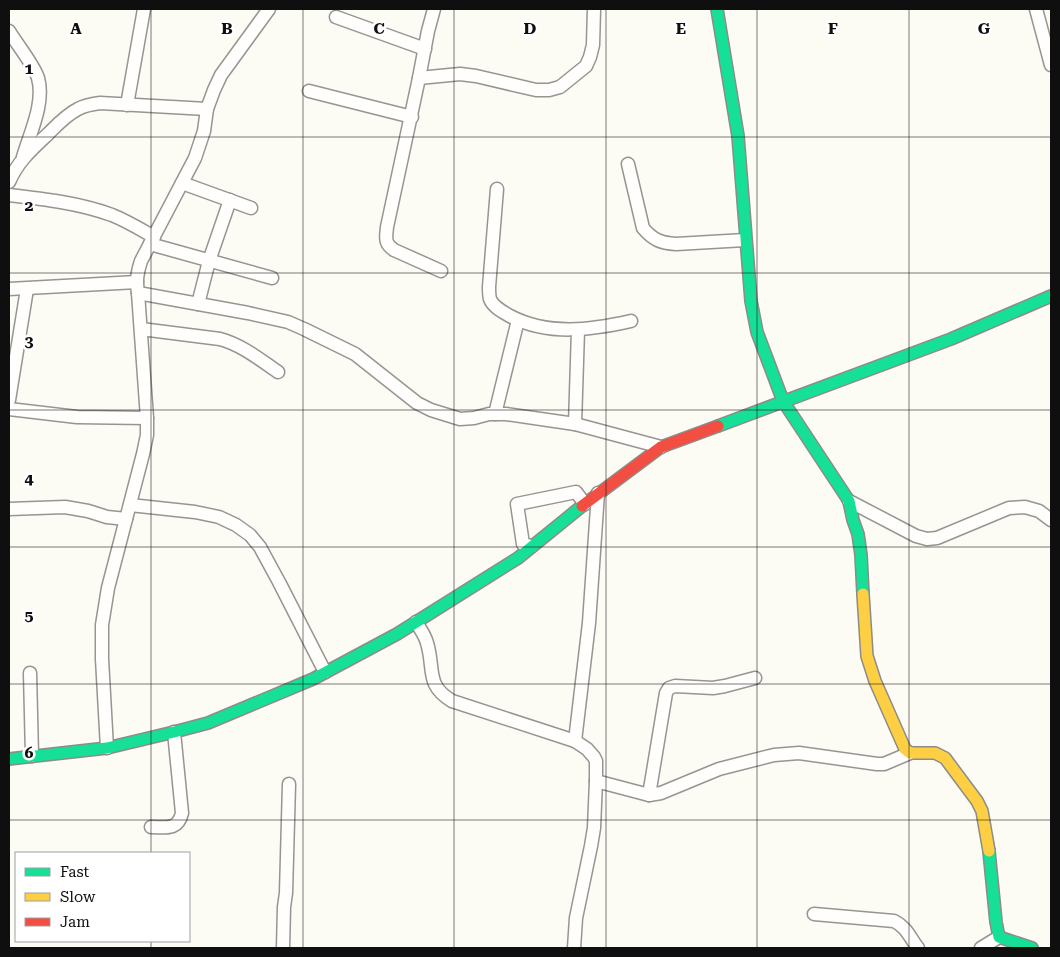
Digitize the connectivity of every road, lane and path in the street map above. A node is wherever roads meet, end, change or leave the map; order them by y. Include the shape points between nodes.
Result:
1 (144, 9) edge
2 (269, 9) edge
3 (434, 9) edge
4 (594, 9) edge
5 (717, 9) edge
6 (1036, 9) edge
7 (336, 17) dead end
8 (9, 31) edge
9 (425, 49) junction
10 (1051, 65) edge
11 (419, 78) junction
12 (309, 91) dead end
13 (128, 105) junction
14 (207, 109) junction
15 (412, 117) junction
16 (22, 159) junction
17 (628, 164) dead end
18 (9, 182) edge
19 (182, 183) junction
20 (496, 189) dead end
21 (9, 196) edge
22 (230, 200) junction
23 (251, 208) dead end
24 (152, 240) junction
25 (745, 240) junction
26 (209, 261) junction
27 (440, 272) dead end
28 (272, 278) dead end
29 (137, 288) junction
30 (9, 289) edge
31 (27, 289) junction
32 (1051, 296) edge
33 (198, 304) junction
34 (518, 320) junction
35 (631, 322) dead end
36 (141, 329) junction
37 (578, 330) junction
38 (278, 372) dead end
39 (9, 400) edge
40 (783, 401) junction
41 (9, 409) edge
42 (495, 414) junction
43 (147, 418) junction
44 (575, 424) junction
45 (661, 447) junction
46 (598, 493) junction
47 (849, 501) junction
48 (585, 504) junction
49 (130, 505) junction
50 (9, 509) edge
51 (126, 519) junction
52 (1051, 520) edge
53 (532, 546) junction
54 (416, 622) junction
55 (325, 672) junction
56 (30, 673) dead end
57 (755, 678) dead end
58 (174, 732) junction
59 (575, 741) junction
60 (107, 748) junction
61 (910, 753) junction
62 (32, 756) junction
63 (9, 759) edge
64 (596, 781) junction
65 (289, 784) dead end
66 (649, 795) junction
67 (151, 827) dead end
68 (814, 914) dead end
69 (999, 936) junction
70 (283, 948) edge
71 (574, 948) edge
72 (918, 948) edge
73 (981, 948) edge
74 (1032, 948) edge

1 - 13 street
2 - 14 street via 221,75
3 - 9 street
4 - 11 street via 590,57 586,66 560,87 536,90 460,74
5 - 25 street via 738,136
6 - 10 street
7 - 9 street
8 - 16 street via 38,76 40,86 39,106
9 - 11 street
11 - 15 street
12 - 15 street
13 - 14 street
13 - 16 street via 87,104 77,109
14 - 19 street via 200,145
15 - 27 street via 386,238 388,246 394,250
16 - 18 street
17 - 25 street via 643,228 657,240 666,244
19 - 22 street
19 - 24 street
20 - 34 street via 490,299 502,312
21 - 24 street via 52,200 104,212
22 - 23 street
22 - 26 street
24 - 26 street
24 - 29 street via 139,266
25 - 40 street via 757,332
26 - 28 street
26 - 33 street
29 - 31 street
29 - 33 street
29 - 36 street
30 - 31 street
31 - 39 street
32 - 40 street via 968,332
33 - 42 street via 269,317 304,328 354,354 417,403 437,412 460,420
34 - 37 street via 545,328
34 - 42 street
35 - 37 street
36 - 38 street via 231,342
36 - 43 street
37 - 44 street
40 - 45 street
40 - 47 street
41 - 43 street via 78,417
42 - 44 street
43 - 49 street via 144,454
44 - 45 street
45 - 46 street
46 - 48 street
46 - 59 street via 589,623
47 - 52 street via 926,539 937,538 1009,508 1025,507 1039,511
47 - 61 street via 861,555 867,656 905,749
48 - 53 street
48 - 53 street via 576,492 517,504 523,544
49 - 51 street
49 - 55 street via 219,517 250,535 270,565
50 - 51 street via 65,507
51 - 60 street via 102,625
53 - 54 street
54 - 55 street
54 - 59 street via 427,643 434,683 452,702
55 - 58 street via 208,723
56 - 62 street
57 - 66 street via 713,688 669,688
58 - 60 street
58 - 67 street via 182,813 178,824 173,827
59 - 64 street via 594,757
60 - 62 street
61 - 66 street via 884,764 799,753 774,755
61 - 69 street via 935,753 945,758 982,811
62 - 63 street
64 - 66 street
64 - 71 street via 594,828 576,918
65 - 70 street
68 - 72 street via 894,921 905,928
69 - 73 street
69 - 74 street

